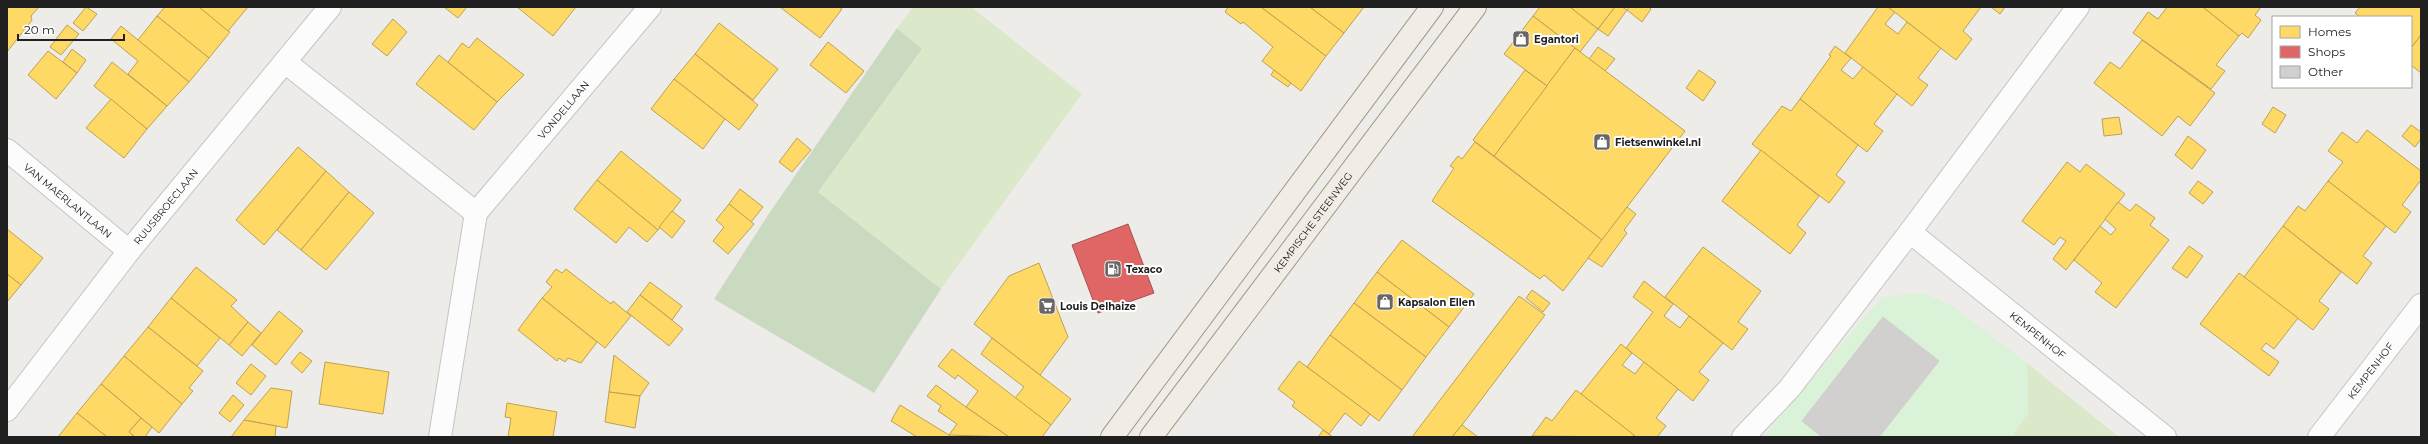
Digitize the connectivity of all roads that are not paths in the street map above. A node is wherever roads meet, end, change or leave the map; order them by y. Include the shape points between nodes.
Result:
1 (330, 7) edge
2 (650, 7) edge
3 (1432, 7) edge
4 (1475, 7) edge
5 (2078, 7) edge
6 (285, 62) junction
7 (7, 150) edge
8 (476, 213) junction
9 (1910, 232) junction
10 (130, 251) junction
11 (2421, 305) edge
12 (7, 410) edge
13 (440, 437) edge
14 (1112, 437) edge
15 (1151, 437) edge
16 (1743, 437) edge
17 (2165, 437) edge
18 (2319, 437) edge

1 - 6 street, RUUSBROECLAAN
2 - 8 street, VONDELLAAN
3 - 14 main road
4 - 15 main road, KEMPISCHE STEENWEG
5 - 9 street
6 - 8 street
6 - 10 street, RUUSBROECLAAN
7 - 10 street, VAN MAERLANTLAAN
8 - 13 street
9 - 16 street via 1789,389
9 - 17 street, KEMPENHOF
10 - 12 street, RUUSBROECLAAN
11 - 18 street, KEMPENHOF

